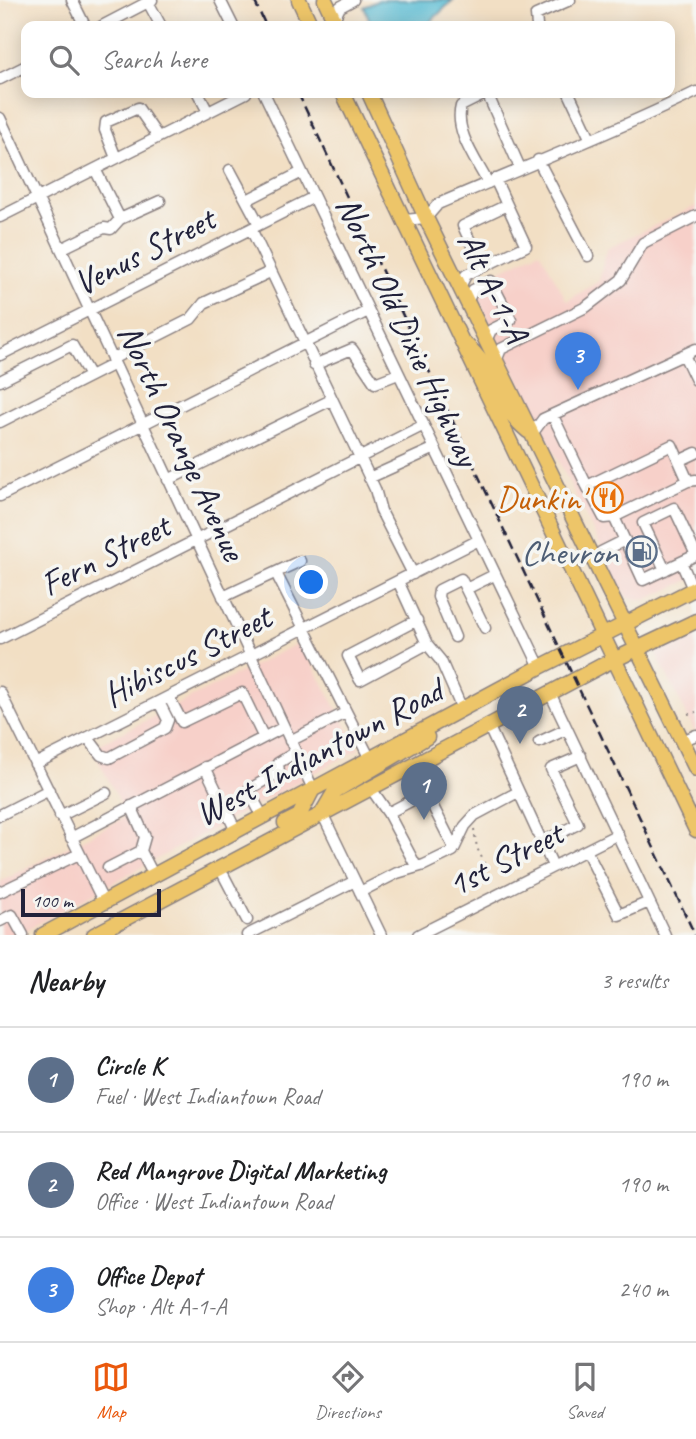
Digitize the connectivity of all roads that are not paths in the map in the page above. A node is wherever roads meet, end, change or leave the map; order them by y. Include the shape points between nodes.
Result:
1 (72, 0) edge
2 (220, 0) edge
3 (299, 0) edge
4 (325, 0) edge
5 (353, 0) edge
6 (570, 0) edge
7 (150, 1) edge
8 (131, 5) edge
9 (82, 21) edge
10 (109, 21) edge
11 (159, 21) edge
12 (230, 21) edge
13 (309, 21) edge
14 (335, 21) edge
15 (336, 21) edge
16 (534, 21) edge
17 (21, 68) edge
18 (0, 79) edge
19 (696, 92) edge
20 (201, 98) edge
21 (236, 98) edge
22 (266, 98) edge
23 (345, 98) edge
24 (375, 98) edge
25 (477, 98) edge
26 (489, 98) edge
27 (571, 98) edge
28 (208, 112) junction
29 (0, 118) edge
30 (158, 137) junction
31 (590, 138) junction
32 (116, 158) junction
33 (538, 160) junction
34 (96, 169) junction
35 (520, 169) junction
36 (230, 170) dead end
37 (302, 172) junction
38 (491, 181) junction
39 (314, 197) junction
40 (37, 198) junction
41 (247, 200) junction
42 (160, 201) dead end
43 (507, 205) junction
44 (696, 216) edge
45 (0, 217) edge
46 (426, 218) junction
47 (120, 219) junction
48 (404, 220) junction
49 (255, 227) junction
50 (61, 249) junction
51 (588, 256) dead end
52 (482, 267) junction
53 (270, 272) junction
54 (460, 287) junction
55 (467, 302) junction
56 (89, 310) junction
57 (368, 311) junction
58 (486, 341) junction
59 (462, 342) junction
60 (303, 343) junction
61 (696, 349) edge
62 (0, 355) edge
63 (684, 355) junction
64 (113, 361) junction
65 (496, 361) junction
66 (314, 365) junction
67 (398, 374) junction
68 (90, 376) junction
69 (696, 380) edge
70 (0, 381) edge
71 (331, 400) junction
72 (553, 416) junction
73 (0, 422) edge
74 (142, 424) junction
75 (422, 426) junction
76 (532, 434) junction
77 (433, 449) junction
78 (696, 453) edge
79 (358, 458) junction
80 (679, 461) junction
81 (369, 478) junction
82 (168, 480) junction
83 (692, 480) edge
84 (587, 486) junction
85 (0, 496) edge
86 (614, 517) junction
87 (643, 523) junction
88 (623, 536) junction
89 (196, 540) junction
90 (477, 541) junction
91 (696, 555) edge
92 (300, 561) dead end
93 (681, 562) junction
94 (596, 564) junction
95 (665, 570) junction
96 (276, 573) junction
97 (413, 574) junction
98 (494, 575) junction
99 (398, 582) junction
100 (695, 588) edge
101 (466, 589) junction
102 (223, 597) junction
103 (417, 620) junction
104 (696, 621) edge
105 (625, 623) junction
106 (485, 628) dead end
107 (302, 630) junction
108 (602, 634) junction
109 (455, 637) dead end
110 (0, 639) edge
111 (427, 644) junction
112 (637, 649) junction
113 (250, 656) junction
114 (614, 660) junction
115 (540, 667) junction
116 (0, 692) edge
117 (550, 693) junction
118 (164, 699) junction
119 (462, 709) junction
120 (345, 713) junction
121 (435, 724) junction
122 (488, 725) junction
123 (284, 727) junction
124 (567, 729) junction
125 (263, 736) junction
126 (88, 738) junction
127 (689, 738) edge
128 (290, 741) junction
129 (539, 742) dead end
130 (296, 752) junction
131 (580, 756) junction
132 (370, 759) junction
133 (35, 764) junction
134 (412, 765) junction
135 (205, 767) junction
136 (696, 769) edge
137 (370, 787) junction
138 (313, 789) junction
139 (49, 790) junction
140 (519, 792) junction
141 (106, 793) dead end
142 (426, 793) junction
143 (131, 806) junction
144 (322, 813) junction
145 (388, 813) junction
146 (0, 815) edge
147 (60, 816) junction
148 (263, 817) junction
149 (696, 830) edge
150 (236, 831) junction
151 (618, 834) junction
152 (71, 838) junction
153 (542, 842) junction
154 (454, 848) junction
155 (586, 850) junction
156 (141, 851) junction
157 (79, 854) junction
158 (416, 866) junction
159 (553, 866) junction
160 (108, 868) dead end
161 (154, 876) junction
162 (224, 876) dead end
163 (355, 881) junction
164 (0, 892) edge
165 (360, 892) junction
166 (172, 894) junction
167 (649, 902) junction
168 (104, 903) junction
169 (247, 920) dead end
170 (0, 921) edge
171 (114, 930) edge
172 (23, 935) edge
173 (43, 935) edge
174 (94, 935) edge
175 (247, 935) edge
176 (381, 935) edge
177 (418, 935) edge
178 (665, 935) edge

1 - 9 street
2 - 12 street
3 - 13 main road
4 - 14 main road
5 - 15 street via 340,7
6 - 16 street via 537,15
7 - 8 street
7 - 11 street
8 - 10 street
17 - 18 street
19 - 31 street
20 - 28 street
21 - 28 street
22 - 37 street, North Old Dixie Highway
23 - 48 main road, Alt A-1-A
24 - 46 main road, Alt A-1-A
25 - 38 street via 461,106 458,117
26 - 35 street
27 - 31 street
28 - 30 street
29 - 40 street, North Orange Avenue
30 - 32 street
30 - 32 street via 138,108 106,122
31 - 33 street
32 - 34 street
33 - 35 street
33 - 51 street
34 - 40 street
34 - 47 street
35 - 38 street
36 - 41 street
37 - 39 street, North Old Dixie Highway
37 - 41 street
38 - 43 street
38 - 46 street via 438,204
39 - 49 street, Venus Street
39 - 57 street, North Old Dixie Highway
40 - 45 street
40 - 50 street, North Orange Avenue
41 - 49 street
42 - 47 street
43 - 52 street via 463,226
43 - 52 street via 526,246
44 - 65 street via 643,243 621,280 586,307 500,349
46 - 48 street
46 - 54 main road, Alt A-1-A
47 - 50 street via 115,227
48 - 59 main road, Alt A-1-A
49 - 53 street
49 - 56 street, Venus Street
50 - 56 street, North Orange Avenue
52 - 54 street via 466,275
53 - 60 street
53 - 64 street via 204,303 191,318
54 - 55 main road, Alt A-1-A
55 - 58 main road, Alt A-1-A
55 - 58 street via 473,289 491,281 510,320 491,330
56 - 62 street, Venus Street
56 - 64 street, North Orange Avenue
57 - 60 street
57 - 67 street, North Old Dixie Highway
58 - 65 main road, Alt A-1-A
59 - 76 main road via 480,356 506,411
59 - 108 main road, Alt A-1-A
60 - 66 street
60 - 74 street
61 - 63 street
63 - 69 street
63 - 72 street
64 - 68 street
64 - 74 street, North Orange Avenue
65 - 76 main road, Alt A-1-A
66 - 67 street via 352,349 375,383
66 - 71 street
67 - 75 street, North Old Dixie Highway
68 - 70 street via 72,345
68 - 73 street
71 - 79 street
71 - 82 street
72 - 76 street via 542,419
72 - 84 street
74 - 82 street, North Orange Avenue
74 - 85 street
75 - 77 street, North Old Dixie Highway
75 - 79 street, Fern Street
76 - 94 main road, Alt A-1-A
77 - 81 street
77 - 90 street, North Old Dixie Highway
78 - 80 street
79 - 81 street
79 - 89 street, Fern Street
80 - 83 street
80 - 84 street via 672,445
81 - 97 street
82 - 89 street, North Orange Avenue
83 - 86 street
84 - 86 street via 604,518
86 - 88 street
87 - 88 street
87 - 91 street via 674,508
87 - 95 street
88 - 94 street via 601,552
88 - 95 street via 643,580
89 - 102 street, North Orange Avenue
89 - 110 street, Fern Street
90 - 97 street, Hibiscus Street
90 - 98 street, North Old Dixie Highway
91 - 93 street
92 - 96 street
93 - 95 street
93 - 100 street
94 - 105 main road, Alt A-1-A
96 - 102 street
96 - 107 street
97 - 99 street, Hibiscus Street
98 - 101 street
98 - 115 street, North Old Dixie Highway
99 - 103 street
99 - 107 street, Hibiscus Street
100 - 105 main road, West Indiantown Road
101 - 106 street
101 - 109 street via 461,579 439,590
102 - 113 street, North Orange Avenue
103 - 111 street
103 - 111 street via 348,656 360,680
104 - 112 main road, West Indiantown Road
105 - 108 main road, West Indiantown Road
105 - 112 main road, Alt A-1-A
107 - 113 street, Hibiscus Street
107 - 120 street
108 - 114 main road, Alt A-1-A
108 - 115 main road, West Indiantown Road
111 - 119 street via 441,661
112 - 114 main road, West Indiantown Road
112 - 127 main road, Alt A-1-A
113 - 118 street, Hibiscus Street
113 - 123 street, North Orange Avenue
114 - 117 main road, West Indiantown Road
114 - 149 main road, Alt A-1-A
115 - 119 main road, West Indiantown Road
116 - 133 street
117 - 122 main road, West Indiantown Road
117 - 124 street
118 - 125 street via 182,722 242,693
118 - 126 street, Hibiscus Street
118 - 126 street via 165,728 112,756 101,755
119 - 121 main road, West Indiantown Road
120 - 128 street
120 - 132 street
121 - 132 main road, West Indiantown Road
121 - 144 main road via 410,748 335,791
122 - 134 main road, West Indiantown Road
122 - 140 street
123 - 125 street
123 - 128 street, North Orange Avenue
124 - 129 street
124 - 131 street
125 - 135 street
126 - 133 street, Hibiscus Street
127 - 136 main road, Alt A-1-A
128 - 130 street, North Orange Avenue
130 - 138 street, North Orange Avenue
130 - 148 street via 278,763 279,772 248,790
131 - 151 street
131 - 153 street via 551,769 578,824
132 - 138 main road, West Indiantown Road
133 - 139 street
134 - 137 main road, West Indiantown Road
134 - 142 street
135 - 143 street
135 - 150 street
137 - 144 main road, West Indiantown Road
137 - 145 street
138 - 148 main road, West Indiantown Road
138 - 166 main road via 299,816 187,879
139 - 146 street
139 - 147 street
140 - 153 street
140 - 154 street via 475,814
141 - 147 street
142 - 145 street
142 - 154 street
143 - 152 street
143 - 156 street via 145,837
144 - 163 street
144 - 166 main road, West Indiantown Road
145 - 158 street
147 - 152 street
148 - 150 main road, West Indiantown Road
150 - 161 main road, West Indiantown Road
151 - 155 street, 1st Street
151 - 167 street
152 - 157 street
153 - 159 street
154 - 158 street
155 - 159 street, 1st Street
155 - 167 street via 619,915
156 - 160 street
156 - 161 street
157 - 164 street
157 - 168 street
158 - 165 street
159 - 177 street, 1st Street
161 - 168 main road, West Indiantown Road
162 - 169 street
163 - 165 street
163 - 175 street
165 - 176 street
166 - 171 main road, West Indiantown Road
167 - 178 street
168 - 173 main road, West Indiantown Road
170 - 172 street via 12,915
171 - 174 main road, West Indiantown Road

